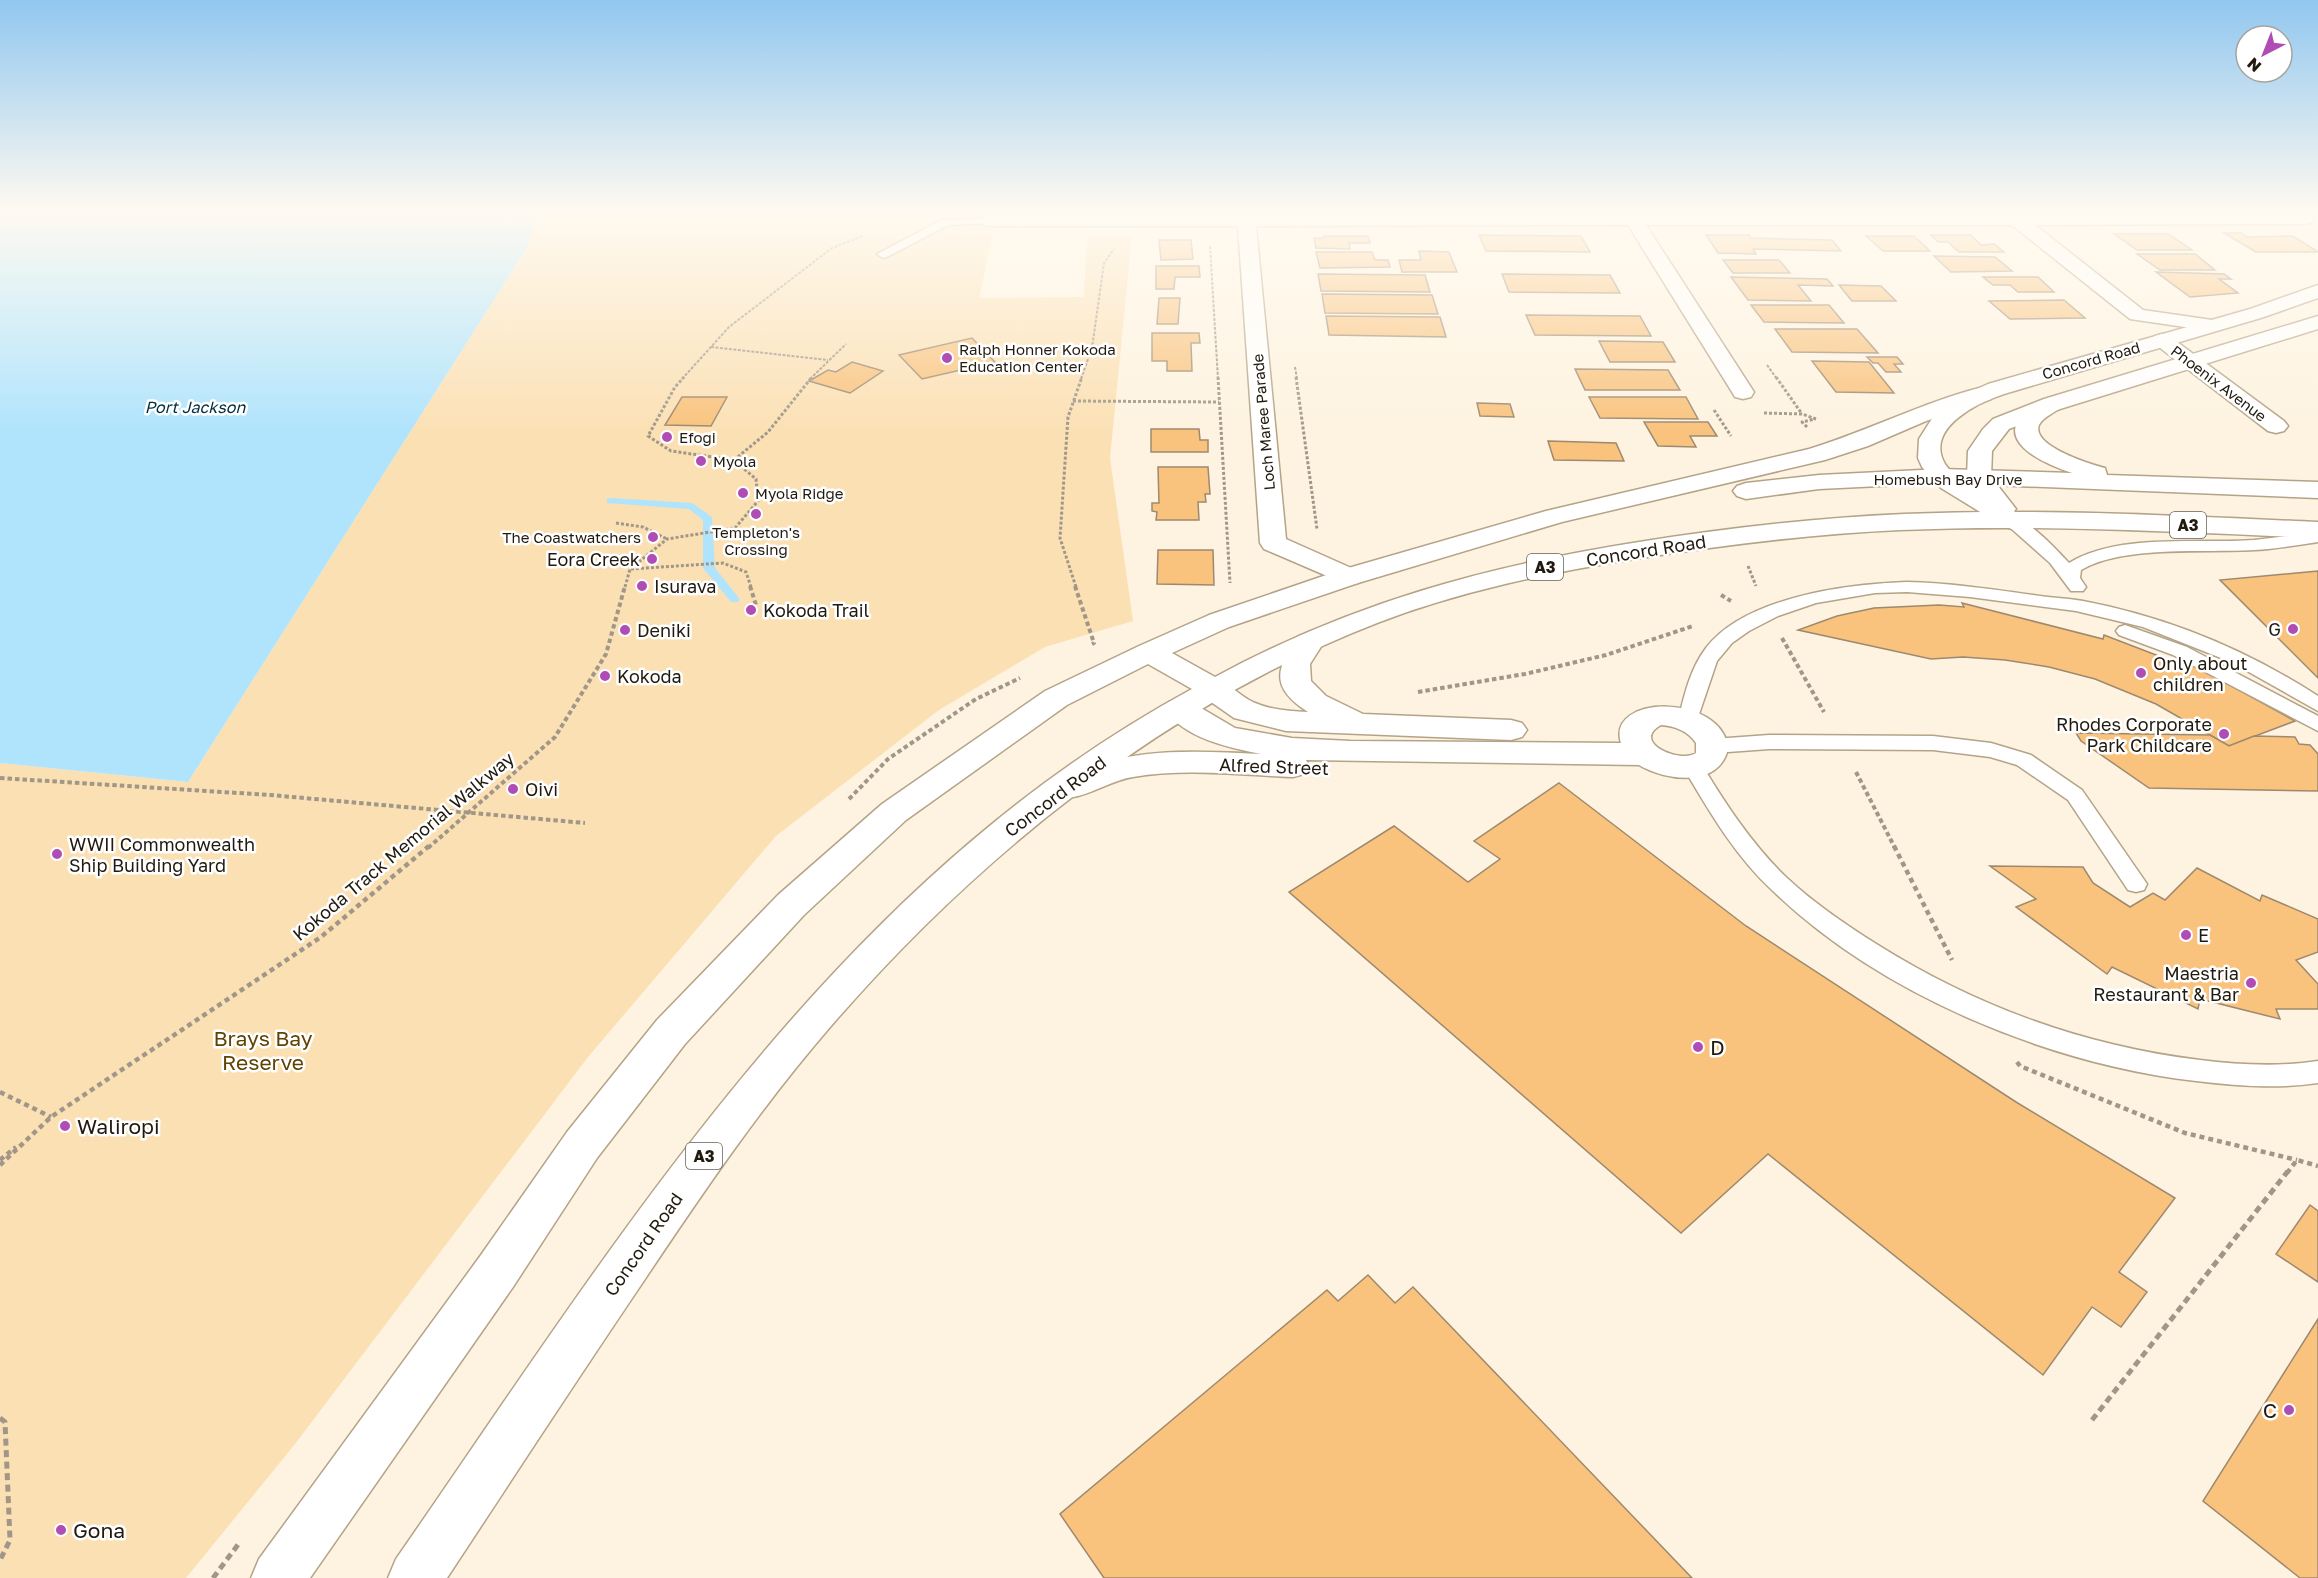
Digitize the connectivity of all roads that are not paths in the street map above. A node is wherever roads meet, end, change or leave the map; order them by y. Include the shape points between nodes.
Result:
1 (1251, 285) edge
2 (1675, 285) edge
3 (2099, 285) edge
4 (2318, 291) edge
5 (2318, 322) edge
6 (2212, 325) junction
7 (2162, 340) junction
8 (2189, 361) junction
9 (1743, 392) dead end
10 (1983, 394) junction
11 (2052, 404) junction
12 (2276, 426) dead end
13 (1942, 476) junction
14 (1979, 477) junction
15 (2148, 483) junction
16 (2318, 490) edge
17 (1580, 511) junction
18 (2012, 521) junction
19 (2318, 530) edge
20 (2318, 537) edge
21 (1348, 577) junction
22 (2072, 578) junction
23 (2092, 614) junction
24 (1309, 642) junction
25 (1149, 652) junction
26 (1215, 690) junction
27 (2318, 705) edge
28 (1180, 709) junction
29 (1688, 721) junction
30 (1362, 724) junction
31 (2318, 724) edge
32 (1640, 745) junction
33 (1491, 751) junction
34 (1703, 757) junction
35 (1059, 791) junction
36 (2136, 884) dead end
37 (2318, 1072) edge
38 (278, 1578) edge
39 (415, 1578) edge

1 - 21 main road, Loch Maree Parade via 1273,543
2 - 9 main road
3 - 6 main road, Phoenix Avenue via 2137,315
4 - 6 main road, Concord Road
5 - 8 main road, Concord Road
6 - 7 main road, Concord Road
7 - 8 main road, Phoenix Avenue
7 - 10 main road, Concord Road
8 - 11 main road, Concord Road
8 - 12 main road, Phoenix Avenue
10 - 13 main road, Concord Road via 1956,407 1931,438 1929,459
10 - 17 main road via 1816,455
11 - 14 main road, Concord Road via 2001,424 1990,434 1980,451
11 - 15 main road via 2031,418 2026,427 2038,449 2088,471
13 - 14 main road, Homebush Bay Drive / A3
13 - 17 main road, Homebush Bay Drive / A3 via 1819,482
13 - 18 main road
14 - 15 main road, Homebush Bay Drive / A3
14 - 18 main road
15 - 16 main road, Homebush Bay Drive / A3
17 - 21 main road, A3
18 - 19 main road, A3
18 - 22 lane via 2043,545
18 - 24 main road, Concord Road / A3 via 1908,522 1790,530 1572,561 1435,595
20 - 22 lane via 2127,552 2084,561 2073,568
21 - 25 main road, A3 via 1219,621
22 - 23 lane
23 - 27 lane via 2198,641 2265,673
23 - 29 lane via 1967,589 1893,586 1799,601 1758,617 1713,651 1695,687
23 - 31 lane via 2180,651
24 - 26 main road, Concord Road / A3
24 - 30 main road via 1294,671 1300,687 1321,706
25 - 26 main road
25 - 28 main road
25 - 38 main road, A3 via 1056,698 894,812 791,905 735,962 671,1032 582,1145
26 - 28 main road, Concord Road / A3
26 - 30 main road via 1245,711 1261,716 1310,723
28 - 33 main road, Alfred Street via 1228,737 1292,748 1350,752
28 - 35 main road, Concord Road / A3 via 1127,741
29 - 32 main road via 1649,717 1637,725
29 - 34 main road via 1705,731
30 - 32 main road
32 - 33 main road, Alfred Street
32 - 34 main road via 1672,766
33 - 35 main road, Alfred Street via 1373,769 1135,765
34 - 36 lane via 1769,742 1933,743 1991,750 2024,760 2075,795
34 - 37 lane via 1720,812 1761,865 1818,918 1892,968 1979,1012 2114,1058 2250,1076
35 - 39 main road, Concord Road / A3 via 916,911 836,995 765,1078 647,1237

